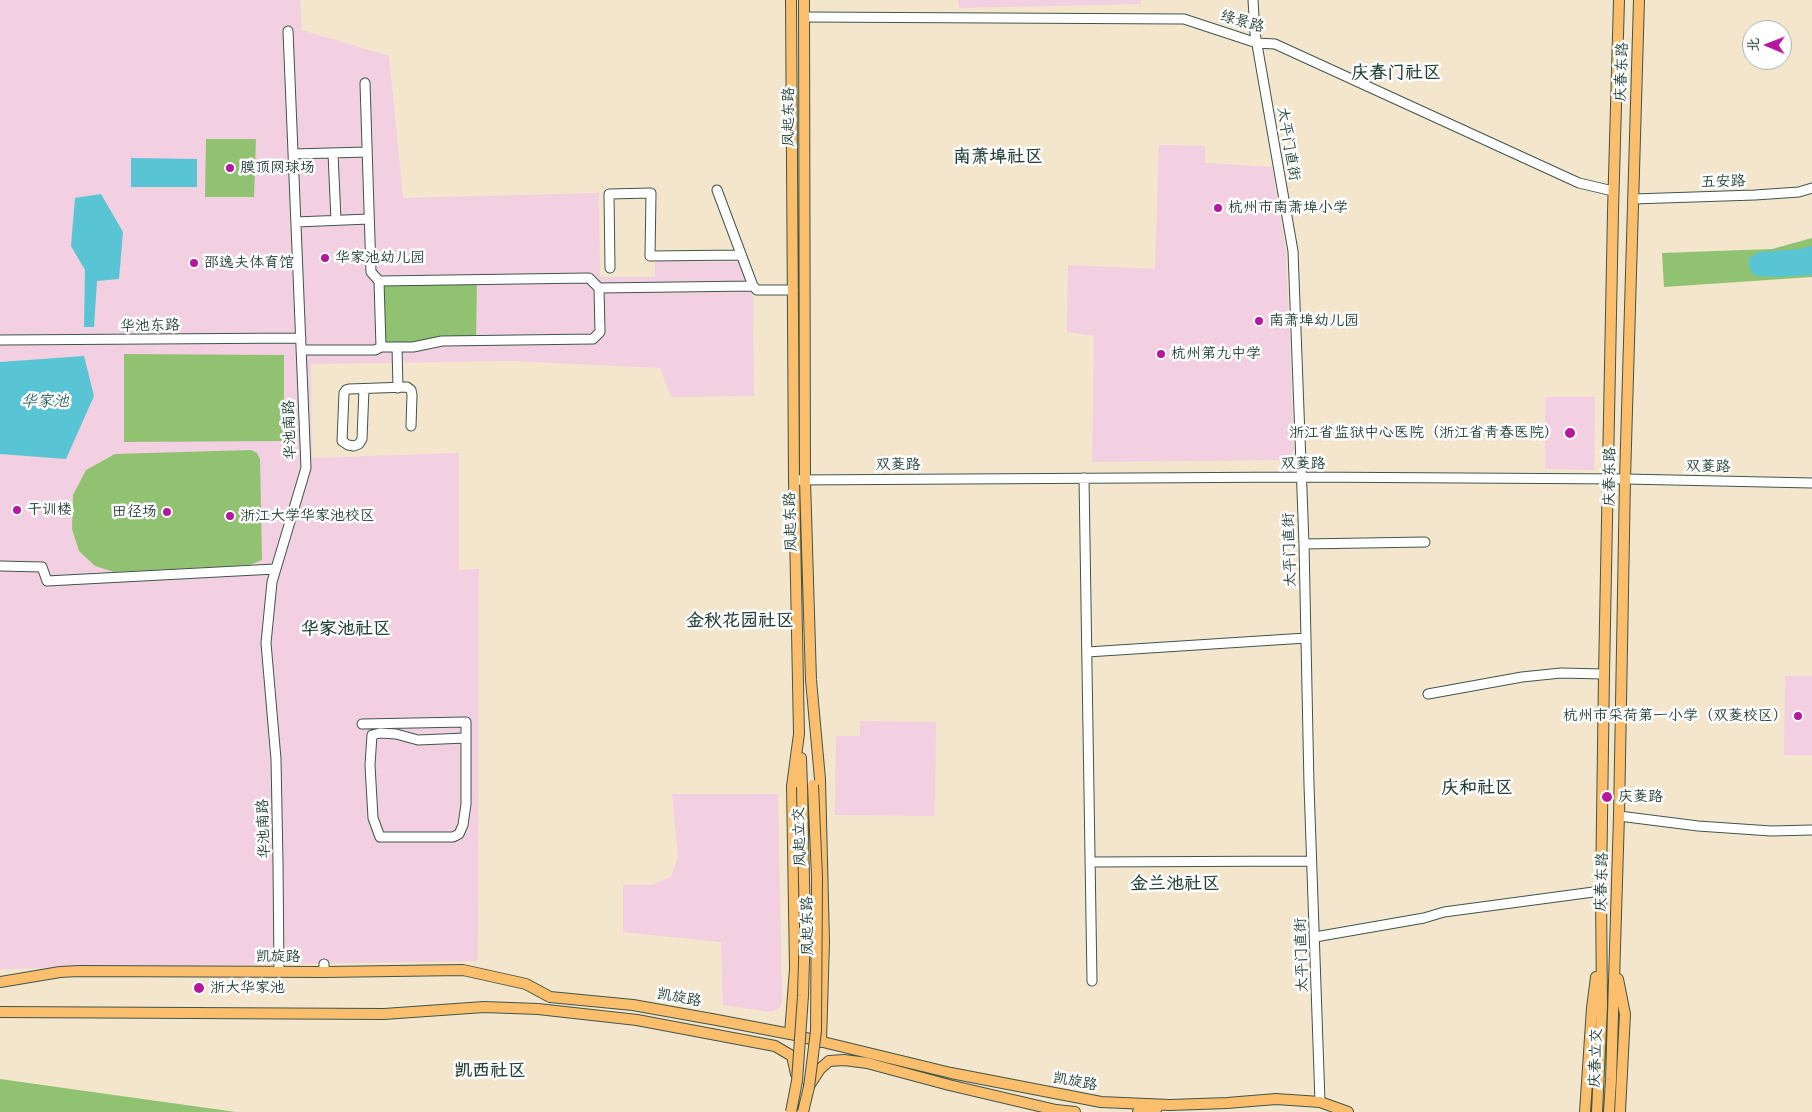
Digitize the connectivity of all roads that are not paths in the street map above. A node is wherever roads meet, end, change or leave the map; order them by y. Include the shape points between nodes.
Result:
1 (791, 0) edge
2 (804, 0) edge
3 (1253, 0) edge
4 (1619, 0) edge
5 (1638, 0) edge
6 (804, 17) junction
7 (288, 31) dead end
8 (1257, 43) junction
9 (365, 83) dead end
10 (367, 152) junction
11 (333, 153) junction
12 (293, 154) junction
13 (1812, 188) edge
14 (717, 190) dead end
15 (1613, 191) junction
16 (1633, 199) junction
17 (369, 219) junction
18 (336, 220) junction
19 (296, 222) junction
20 (741, 255) junction
21 (610, 268) dead end
22 (379, 281) junction
23 (753, 286) junction
24 (599, 288) junction
25 (793, 290) junction
26 (301, 338) junction
27 (0, 340) edge
28 (381, 347) junction
29 (397, 347) junction
30 (301, 350) junction
31 (398, 388) junction
32 (364, 389) junction
33 (411, 426) dead end
34 (1301, 477) junction
35 (1084, 478) junction
36 (1607, 479) junction
37 (1624, 479) junction
38 (799, 480) junction
39 (1812, 483) edge
40 (1424, 542) dead end
41 (1304, 544) junction
42 (0, 566) edge
43 (275, 569) junction
44 (1306, 638) junction
45 (1088, 652) junction
46 (1604, 674) junction
47 (811, 680) junction
48 (1428, 694) dead end
49 (362, 724) dead end
50 (799, 734) junction
51 (466, 738) junction
52 (1619, 816) junction
53 (1812, 830) edge
54 (1311, 861) junction
55 (1090, 862) junction
56 (1601, 891) junction
57 (1315, 937) junction
58 (1601, 942) junction
59 (1614, 955) junction
60 (278, 972) junction
61 (1092, 981) dead end
62 (0, 982) edge
63 (1607, 1006) junction
64 (0, 1012) edge
65 (790, 1034) junction
66 (821, 1042) junction
67 (797, 1081) junction
68 (808, 1087) junction
69 (1320, 1102) junction
70 (1170, 1105) junction
71 (791, 1112) edge
72 (803, 1112) edge
73 (1075, 1112) edge
74 (1138, 1112) edge
75 (1348, 1112) edge
76 (1585, 1112) edge
77 (1597, 1112) edge
78 (1609, 1112) edge
79 (1620, 1112) edge

1 - 25 main road, 凤起东路
2 - 6 main road, 凤起东路
3 - 8 street, 太平门直街
4 - 15 main road, 庆春东路
5 - 16 main road, 庆春东路
6 - 8 street, 绿景路 via 1184,19
6 - 38 main road, 凤起东路
7 - 12 street, 华池南路
8 - 15 street, 绿景路 via 1275,44 1579,183
8 - 34 street, 太平门直街 via 1293,251
9 - 10 street
10 - 11 street
10 - 17 street
11 - 12 street
11 - 18 street
12 - 19 street, 华池南路
13 - 16 street, 五安路 via 1755,195
14 - 20 street
15 - 36 main road, 庆春东路
16 - 37 main road, 庆春东路
17 - 18 street
17 - 22 street via 371,272
18 - 19 street
19 - 26 street, 华池南路
20 - 21 street via 650,256 651,193 609,194
20 - 23 street
22 - 24 street via 589,278
22 - 28 street
23 - 24 street
23 - 25 street via 757,290
24 - 29 street via 600,332 594,339 442,341
25 - 38 main road, 凤起东路
26 - 27 street, 华池东路
26 - 30 street, 华池南路
28 - 29 street
28 - 30 street via 375,350
29 - 31 street
30 - 43 street, 华池南路 via 306,468
31 - 32 street
31 - 33 street via 411,390
32 - 32 street via 349,389 344,393 341,435 342,441 348,445 359,444 362,439
34 - 35 street, 双菱路
34 - 36 street, 双菱路
34 - 41 street, 太平门直街
35 - 38 street, 双菱路
35 - 45 street
36 - 37 street, 双菱路
36 - 46 main road, 庆春东路
37 - 39 street, 双菱路
37 - 52 main road, 庆春东路
38 - 47 main road, 凤起东路
38 - 50 main road, 凤起东路
40 - 41 street
41 - 44 street, 太平门直街
42 - 43 street via 42,567 47,581
43 - 60 street, 华池南路 via 266,643 276,759
44 - 45 street
44 - 54 street, 太平门直街
45 - 55 street
46 - 48 street via 1561,673 1522,677
46 - 56 main road, 庆春东路
47 - 66 main road, 凤起东路 via 820,779 824,942
47 - 68 main road, 凤起立交, bridge via 817,877 816,1031
49 - 51 street via 466,722
50 - 65 main road, 凤起东路 via 792,786 795,969
50 - 67 main road, 凤起立交, bridge via 805,927
51 - 51 street via 418,740 396,734 372,735 373,818 380,837 453,837 459,834 466,804
52 - 53 street via 1698,826
52 - 59 main road, 庆春东路
54 - 55 street
54 - 57 street, 太平门直街
55 - 61 street
56 - 57 street via 1444,912
56 - 58 main road, 庆春东路
57 - 69 street, 太平门直街
58 - 63 main road, 庆春东路
58 - 76 main road, 庆春东路 via 1592,1008
59 - 63 main road, 庆春东路
59 - 79 main road, 庆春东路 via 1625,1014
60 - 62 main road, 凯旋路 via 70,972
60 - 65 main road, 凯旋路 via 324,968 462,970 526,984 550,997 634,1005
63 - 77 main road, 庆春立交
63 - 78 main road, 庆春立交 via 1611,1080
64 - 67 main road, bridge via 384,1014 484,1007 538,1009 637,1020 775,1046 792,1056
65 - 66 main road, 凯旋路
66 - 70 main road, 凯旋路 via 951,1073 1101,1102
67 - 71 main road, 凤起立交, bridge
68 - 72 main road, 凤起立交, bridge
68 - 73 main road via 829,1061 844,1060
69 - 70 main road, 凯旋路 via 1276,1099
69 - 75 main road, 凯旋路
70 - 74 main road

